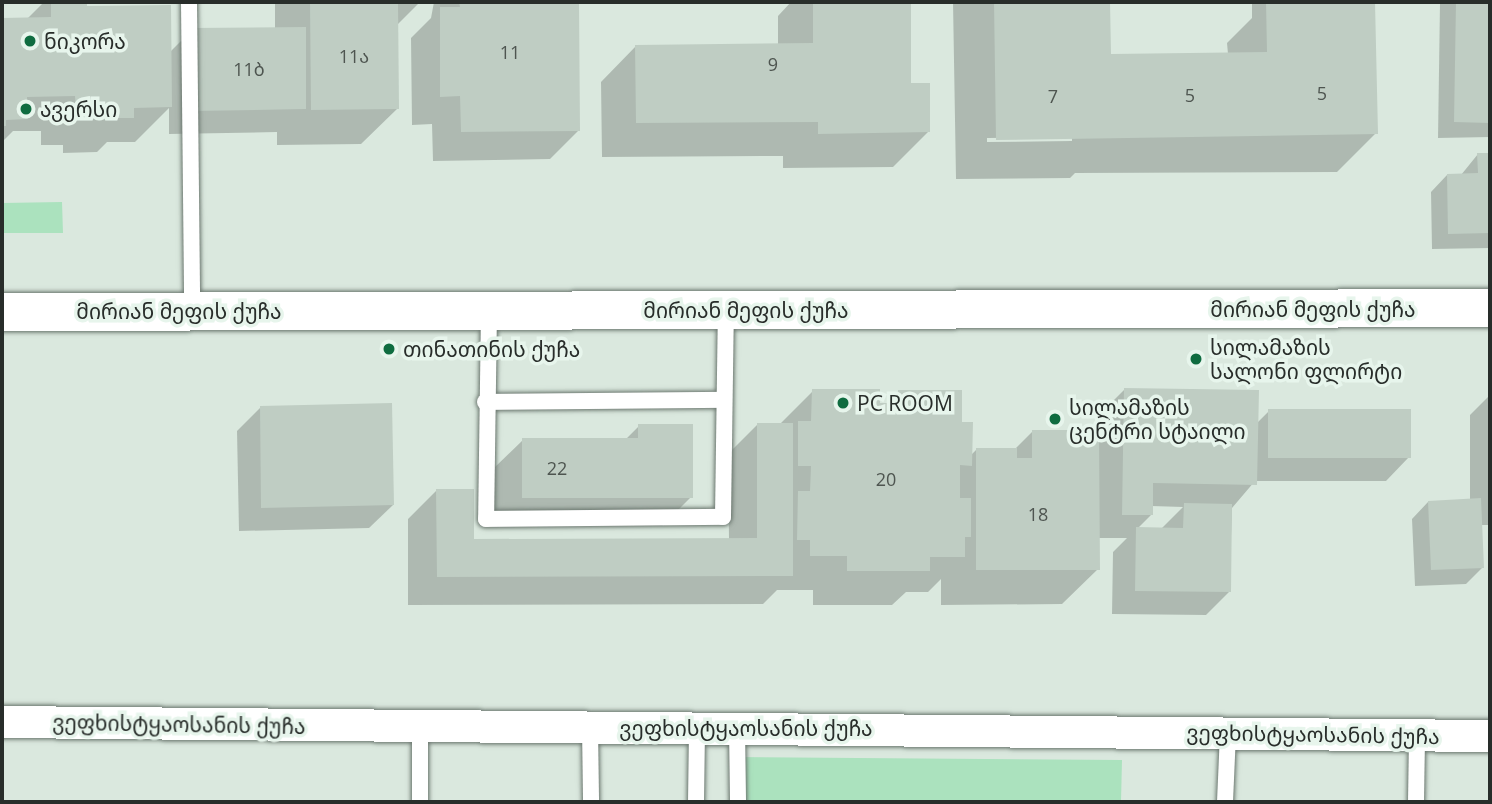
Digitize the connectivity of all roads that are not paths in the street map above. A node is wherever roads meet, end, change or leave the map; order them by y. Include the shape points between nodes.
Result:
1 (189, 2) edge
2 (1490, 308) edge
3 (726, 310) junction
4 (192, 311) junction
5 (489, 311) junction
6 (2, 312) edge
7 (722, 400) junction
8 (485, 402) junction
9 (2, 722) edge
10 (421, 726) junction
11 (590, 727) junction
12 (697, 728) junction
13 (737, 728) junction
14 (1228, 733) junction
15 (1417, 735) junction
16 (1490, 736) edge
17 (421, 802) edge
18 (591, 802) edge
19 (696, 802) edge
20 (738, 802) edge
21 (1226, 802) edge
22 (1416, 802) edge

1 - 4 lane
2 - 3 main road, მირიან მეფის ქუჩა
3 - 5 main road, მირიან მეფის ქუჩა
3 - 7 lane
4 - 5 main road, მირიან მეფის ქუჩა
4 - 6 main road, მირიან მეფის ქუჩა
5 - 8 lane
7 - 8 lane
7 - 8 lane via 723,517 542,519 486,519
9 - 10 street, ვეფხისტყაოსანის ქუჩა
10 - 11 street, ვეფხისტყაოსანის ქუჩა
10 - 17 lane
11 - 12 street, ვეფხისტყაოსანის ქუჩა
11 - 18 lane
12 - 13 street, ვეფხისტყაოსანის ქუჩა
12 - 19 lane
13 - 14 street, ვეფხისტყაოსანის ქუჩა
13 - 20 lane
14 - 15 street, ვეფხისტყაოსანის ქუჩა
14 - 21 lane
15 - 16 street, ვეფხისტყაოსანის ქუჩა
15 - 22 lane

